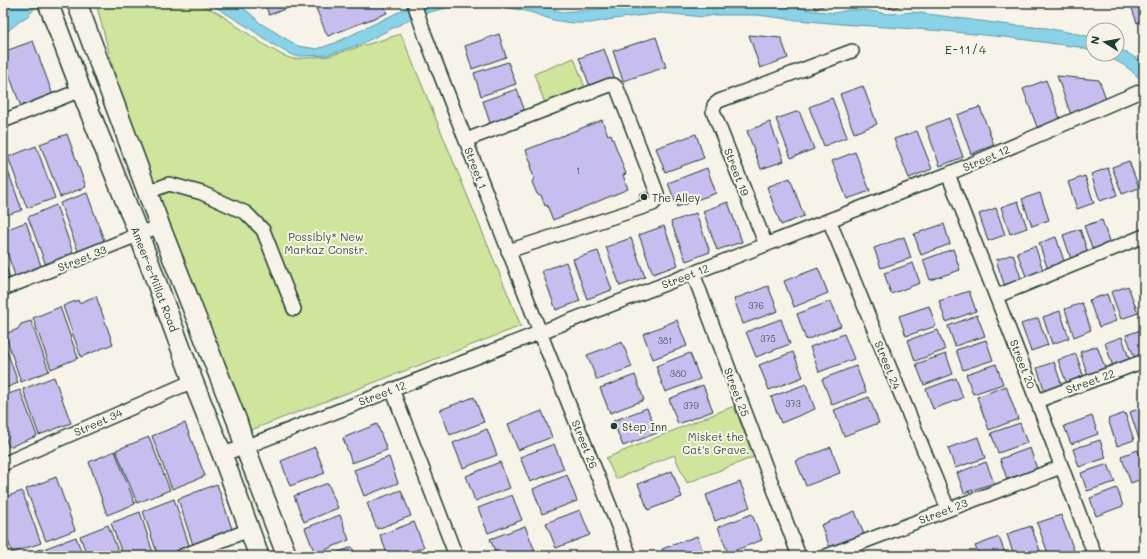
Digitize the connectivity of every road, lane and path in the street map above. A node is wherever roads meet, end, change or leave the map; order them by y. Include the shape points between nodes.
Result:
1 (48, 3) edge
2 (77, 3) edge
3 (414, 3) edge
4 (852, 51) dead end
5 (81, 90) junction
6 (1143, 91) edge
7 (3, 121) edge
8 (466, 140) junction
9 (948, 174) junction
10 (148, 192) junction
11 (829, 220) junction
12 (160, 226) junction
13 (139, 235) junction
14 (1144, 236) edge
15 (766, 245) junction
16 (508, 251) junction
17 (693, 273) junction
18 (3, 289) edge
19 (997, 296) junction
20 (294, 308) dead end
21 (540, 332) junction
22 (1144, 361) edge
23 (193, 381) junction
24 (392, 389) junction
25 (1037, 401) junction
26 (245, 447) junction
27 (222, 454) junction
28 (3, 464) edge
29 (1061, 467) junction
30 (948, 509) junction
31 (249, 530) junction
32 (182, 556) edge
33 (259, 556) edge
34 (287, 556) edge
35 (456, 556) edge
36 (630, 556) edge
37 (799, 556) edge
38 (826, 556) edge
39 (1095, 556) edge

1 - 5 main road, Ameer-e-Millat Road
2 - 10 main road
3 - 8 street, Street 1
4 - 15 street, Street 19 via 714,105 713,111
5 - 7 street
5 - 13 main road, Ameer-e-Millat Road
6 - 9 street, Street 12
8 - 16 street, Street 1
8 - 16 street via 614,85 657,193 657,199 653,204
9 - 11 street, Street 12
9 - 19 street, Street 20
10 - 12 main road
10 - 20 street via 169,184 202,193 246,213 263,230
11 - 15 street, Street 12
11 - 30 street, Street 24
12 - 13 street, Street 33
12 - 26 main road
13 - 18 street, Street 33
13 - 23 main road, Ameer-e-Millat Road
14 - 19 street
15 - 17 street, Street 12
16 - 21 street, Street 1
17 - 21 street, Street 12
17 - 37 street, Street 25
19 - 25 street, Street 20
21 - 24 street, Street 12
21 - 36 street, Street 26
22 - 25 street, Street 22
23 - 27 main road, Ameer-e-Millat Road
23 - 28 street, Street 34
24 - 26 street, Street 12
24 - 35 street
25 - 29 street, Street 20
26 - 27 street, Street 12
26 - 34 main road
27 - 31 main road, Ameer-e-Millat Road
29 - 30 street, Street 23
29 - 39 street, Street 20
30 - 38 street, Street 23
31 - 32 street
31 - 33 main road, Ameer-e-Millat Road

